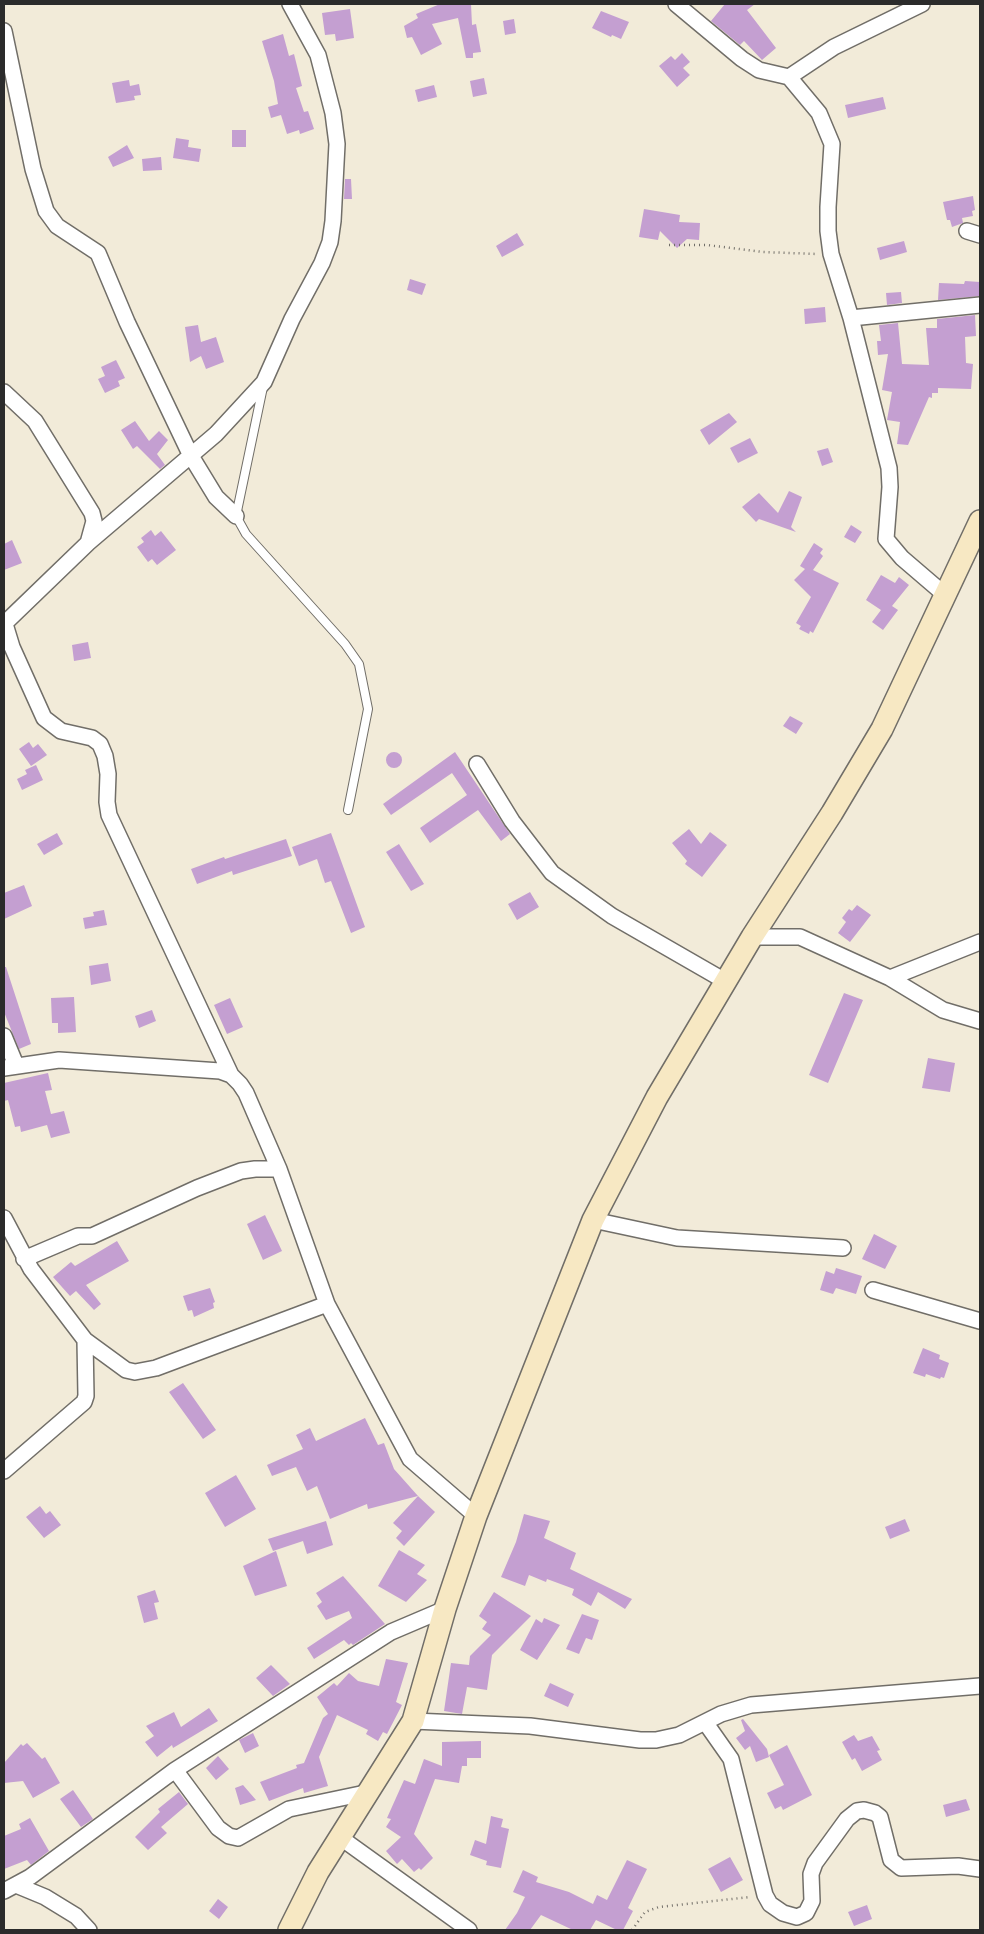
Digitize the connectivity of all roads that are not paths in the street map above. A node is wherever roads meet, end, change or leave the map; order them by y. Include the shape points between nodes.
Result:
1 (290, 4) edge
2 (676, 4) edge
3 (922, 4) edge
4 (4, 31) edge
5 (788, 77) junction
6 (980, 305) edge
7 (851, 318) junction
8 (264, 382) junction
9 (4, 392) edge
10 (191, 456) junction
11 (236, 516) junction
12 (978, 536) edge
13 (88, 543) junction
14 (944, 594) junction
15 (4, 624) edge
16 (477, 764) dead end
17 (348, 810) dead end
18 (752, 937) junction
19 (980, 942) edge
20 (890, 978) junction
21 (725, 982) junction
22 (980, 1021) edge
23 (4, 1036) edge
24 (10, 1066) edge
25 (231, 1075) junction
26 (279, 1169) junction
27 (4, 1218) edge
28 (593, 1220) junction
29 (843, 1248) dead end
30 (24, 1259) junction
31 (873, 1290) dead end
32 (327, 1304) junction
33 (980, 1321) edge
34 (86, 1340) junction
35 (4, 1471) edge
36 (476, 1516) junction
37 (445, 1609) junction
38 (980, 1686) edge
39 (413, 1722) junction
40 (706, 1722) junction
41 (175, 1770) junction
42 (370, 1792) junction
43 (341, 1838) junction
44 (980, 1869) edge
45 (10, 1888) edge
46 (89, 1930) edge
47 (289, 1930) edge
48 (469, 1930) edge

1 - 8 street via 318,55 333,112 337,144 333,221 322,263
2 - 5 street via 742,59 759,70
3 - 5 street via 834,47
4 - 10 street via 46,211 57,226 98,253
5 - 7 street via 819,113 832,144 828,231
6 - 7 street
7 - 14 street via 889,468 886,539 902,558
8 - 10 street
8 - 11 lane
9 - 13 street via 35,421 92,513 94,521
10 - 11 street via 216,497
10 - 13 street
11 - 17 lane via 246,534 346,644 359,664 368,709
12 - 14 main road
13 - 15 street
14 - 18 main road via 882,729
15 - 25 street via 44,718 60,731 92,738 100,744 108,774 109,815
16 - 21 street via 512,821 552,873 612,916
18 - 20 street via 800,937
18 - 21 main road
19 - 20 street
20 - 22 street via 943,1010
21 - 28 main road via 657,1097
23 - 24 street
24 - 25 street via 59,1060 220,1071
25 - 26 street via 246,1093
26 - 30 street via 241,1171 92,1236 78,1236
26 - 32 street
27 - 30 street
28 - 29 street via 677,1238
28 - 36 main road
30 - 34 street
31 - 33 street
32 - 34 street via 156,1368 135,1372 120,1368
32 - 36 street via 410,1459
34 - 35 street via 84,1402
36 - 37 main road
37 - 39 main road
37 - 41 street via 391,1632
38 - 40 street via 751,1705
39 - 40 street via 530,1726 656,1740 679,1735
39 - 42 main road
40 - 44 street via 731,1759 766,1895 770,1904 783,1913 797,1917 806,1913 812,1901 811,1874 815,1863 847,1819 864,1810 880,1817 891,1860 900,1868 958,1866
41 - 42 street via 218,1828 238,1838 289,1808
41 - 45 street
42 - 43 main road
43 - 47 main road via 318,1872
43 - 48 street
45 - 46 street via 45,1897 76,1916

